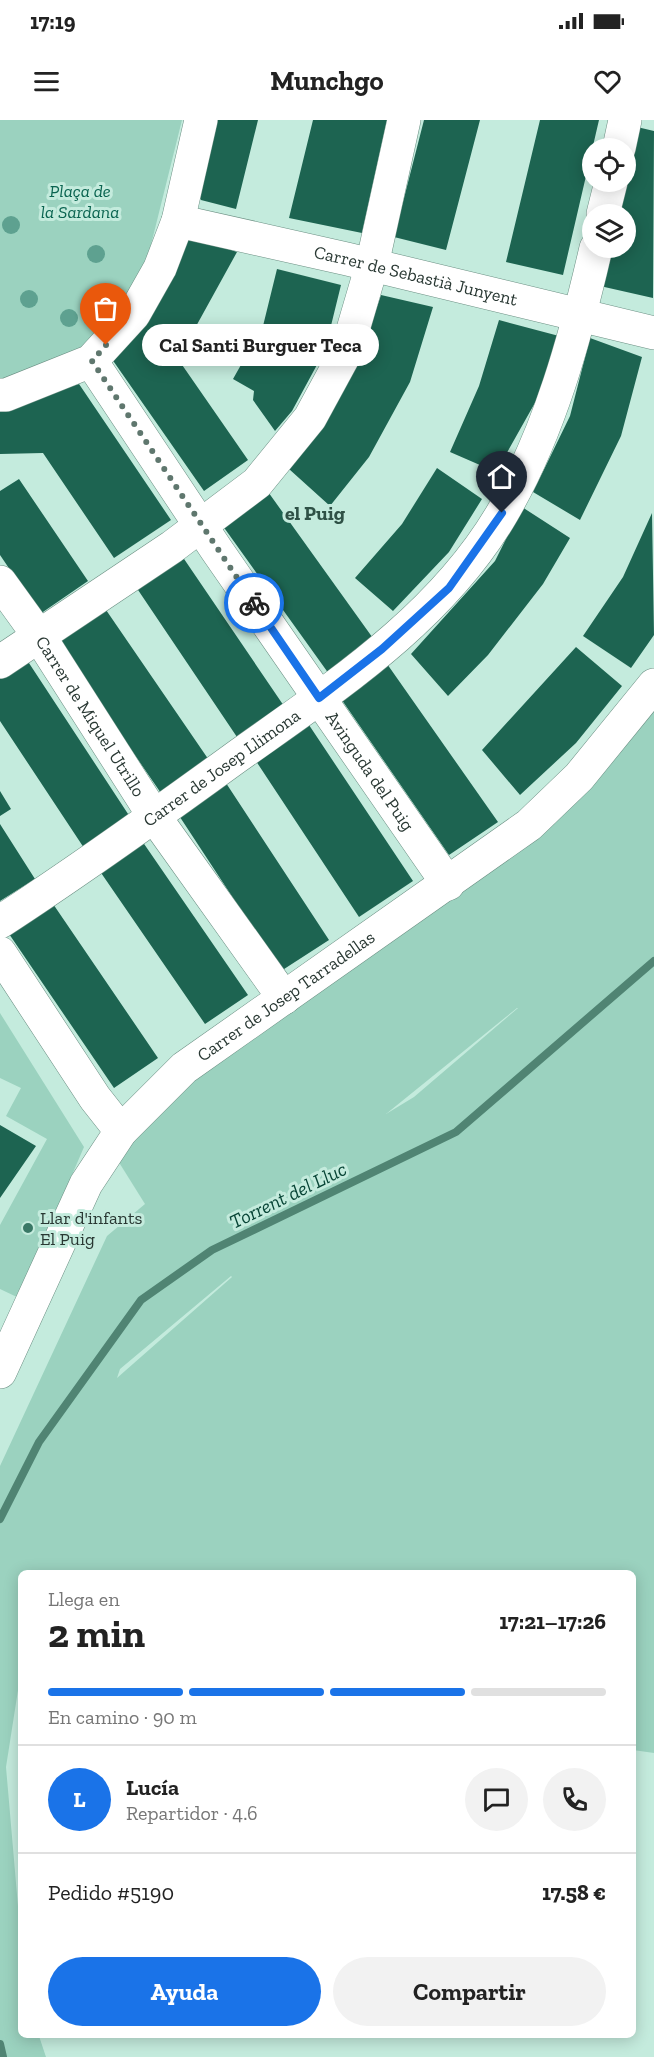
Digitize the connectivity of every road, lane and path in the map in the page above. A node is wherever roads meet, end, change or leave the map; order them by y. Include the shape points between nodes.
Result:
1 (201, 120) edge
2 (404, 120) edge
3 (625, 120) edge
4 (621, 138) edge
5 (178, 221) junction
6 (594, 258) edge
7 (372, 265) junction
8 (580, 316) junction
9 (654, 333) edge
10 (92, 361) junction
11 (0, 395) edge
12 (201, 525) junction
13 (0, 582) edge
14 (39, 636) junction
15 (0, 662) edge
16 (654, 684) edge
17 (319, 698) junction
18 (154, 816) junction
19 (448, 884) junction
20 (0, 922) edge
21 (0, 953) edge
22 (284, 998) junction
23 (121, 1131) junction
24 (0, 1372) edge

1 - 5 street
2 - 7 street
3 - 4 street
5 - 7 street, Carrer de Sebastià Junyent
5 - 10 street via 160,268 134,314
6 - 8 street, Carrer de Josep Llimona
7 - 8 street, Carrer de Sebastià Junyent
7 - 12 street via 347,350 310,418 256,483
8 - 9 street, Carrer de Sebastià Junyent
8 - 17 street, Carrer de Josep Llimona via 543,433 502,513 449,588 382,649
10 - 11 street
10 - 12 street, Avinguda del Puig
12 - 14 street
12 - 17 street, Avinguda del Puig
13 - 14 street, Carrer de Miquel Utrillo
14 - 15 street
14 - 18 street, Carrer de Miquel Utrillo
16 - 19 street, Carrer de Josep Tarradellas via 579,777 529,825
17 - 18 street, Carrer de Josep Llimona
17 - 19 street, Avinguda del Puig
18 - 20 street, Carrer de Josep Llimona
18 - 22 street, Carrer de Miquel Utrillo
19 - 22 street, Carrer de Josep Tarradellas
21 - 23 street via 94,1098
22 - 23 street, Carrer de Josep Tarradellas via 184,1068
23 - 24 street, Carrer de Josep Tarradellas via 86,1184

